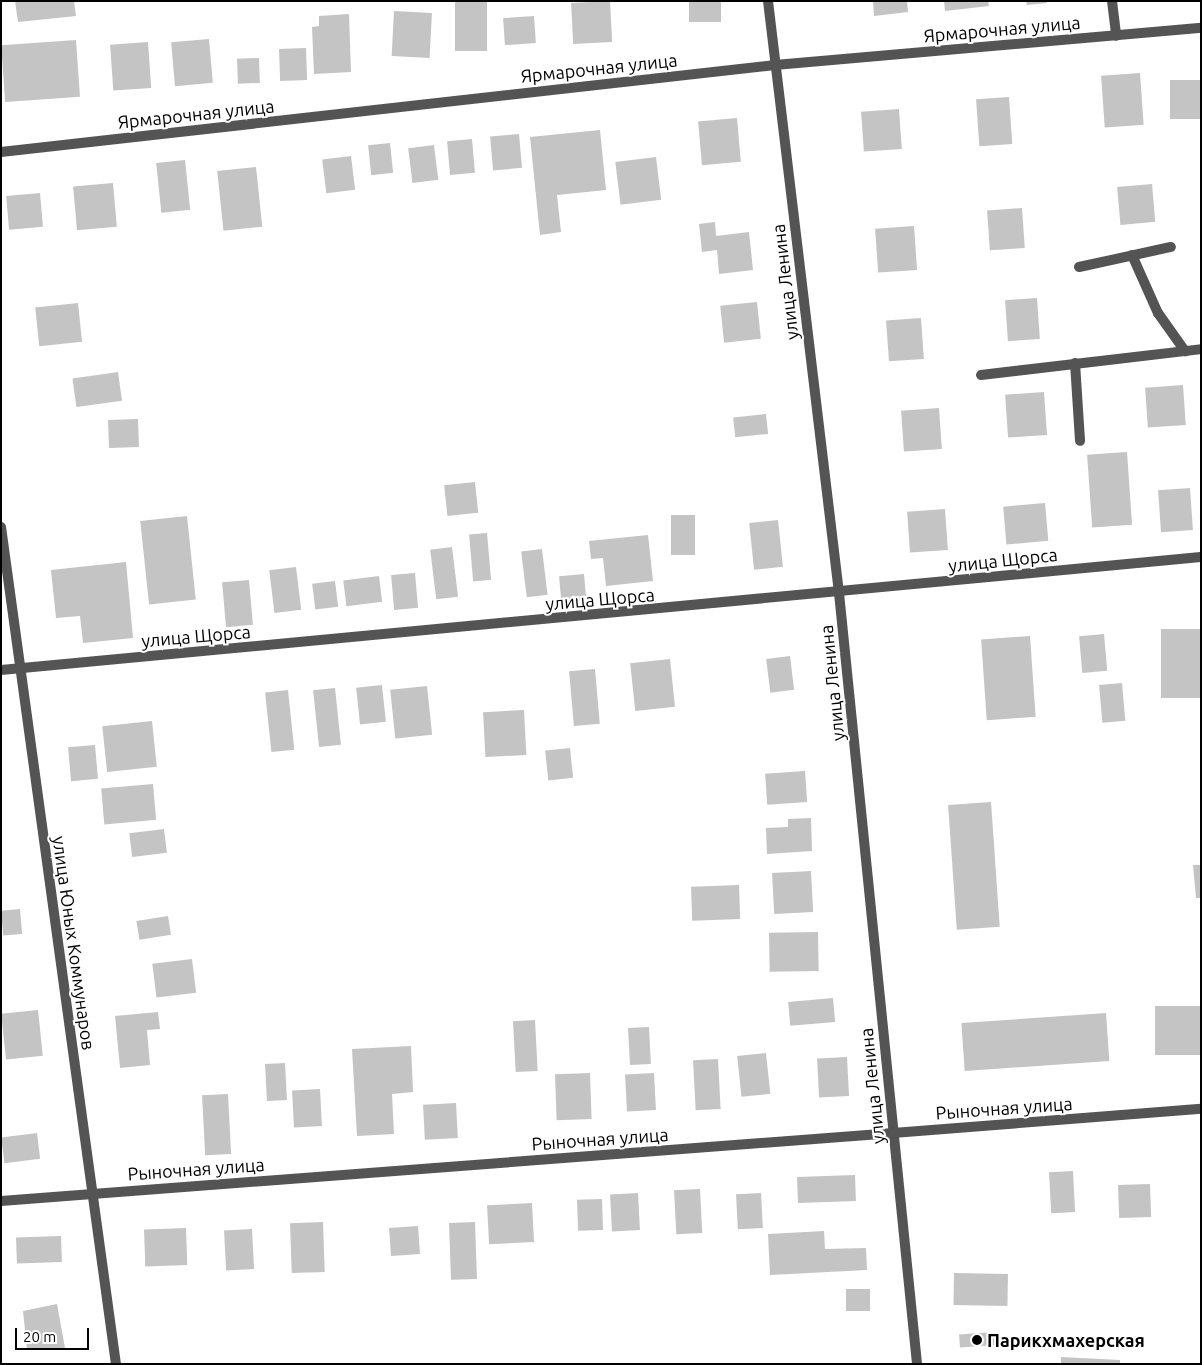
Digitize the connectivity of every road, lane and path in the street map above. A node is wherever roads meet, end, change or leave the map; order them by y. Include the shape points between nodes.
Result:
1 (768, 1) edge
2 (1112, 1) edge
3 (1201, 28) edge
4 (1116, 36) junction
5 (776, 65) junction
6 (1, 152) edge
7 (1171, 247) dead end
8 (1132, 255) junction
9 (1079, 267) dead end
10 (1201, 349) edge
11 (1185, 351) junction
12 (1075, 363) junction
13 (981, 375) dead end
14 (1080, 441) dead end
15 (1, 527) edge
16 (1201, 557) edge
17 (839, 593) junction
18 (19, 668) junction
19 (1, 670) edge
20 (1201, 1109) edge
21 (893, 1133) junction
22 (93, 1193) junction
23 (1, 1200) edge
24 (116, 1364) edge
25 (917, 1364) edge

1 - 5 street, улица Ленина
2 - 4 street
3 - 4 street, Ярмарочная улица
4 - 5 street, Ярмарочная улица
5 - 6 street, Ярмарочная улица
5 - 17 street, улица Ленина
7 - 8 street
8 - 9 street
8 - 11 street via 1158,313
10 - 11 street
11 - 12 street
12 - 13 street
12 - 14 street
15 - 18 street, улица Юных Коммунаров
16 - 17 street, улица Щорса
17 - 18 street, улица Щорса
17 - 21 street, улица Ленина
18 - 19 street, улица Щорса
18 - 22 street, улица Юных Коммунаров
20 - 21 street, Рыночная улица
21 - 22 street, Рыночная улица
21 - 25 street, улица Ленина
22 - 23 street, Рыночная улица
22 - 24 street, улица Юных Коммунаров

